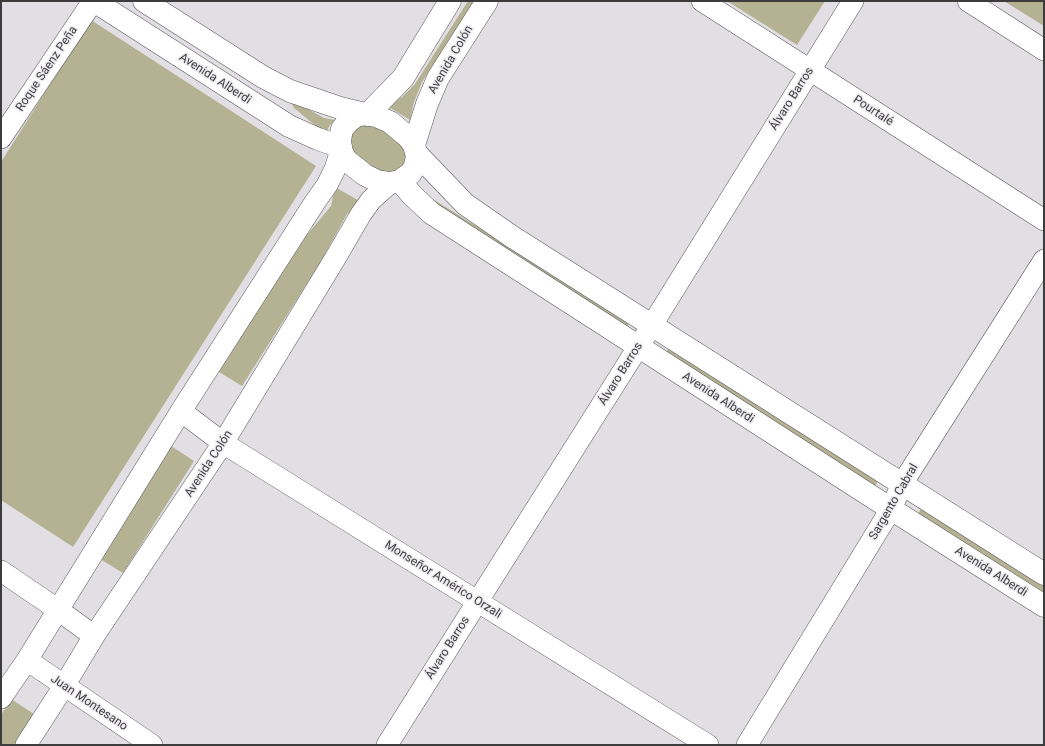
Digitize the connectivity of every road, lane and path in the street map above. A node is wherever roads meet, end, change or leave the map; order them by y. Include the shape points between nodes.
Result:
1 (93, 1) edge
2 (144, 1) edge
3 (450, 1) edge
4 (487, 1) edge
5 (702, 1) edge
6 (853, 1) edge
7 (968, 1) edge
8 (1044, 50) edge
9 (809, 71) junction
10 (366, 114) junction
11 (2, 135) edge
12 (341, 148) junction
13 (415, 149) junction
14 (395, 182) junction
15 (1044, 220) edge
16 (1044, 260) edge
17 (652, 325) junction
18 (639, 347) junction
19 (181, 411) junction
20 (223, 443) junction
21 (902, 484) junction
22 (891, 509) junction
23 (1, 571) edge
24 (1044, 574) edge
25 (477, 601) junction
26 (1044, 606) edge
27 (57, 609) junction
28 (94, 636) junction
29 (27, 660) junction
30 (64, 686) junction
31 (1, 698) edge
32 (26, 745) edge
33 (152, 745) edge
34 (387, 745) edge
35 (708, 745) edge
36 (747, 745) edge

1 - 11 street, Roque Sáenz Peña
1 - 12 main road, Avenida Alberdi via 289,126
2 - 10 main road via 283,88 340,108
3 - 10 main road via 403,78
4 - 13 main road, Avenida Colón via 438,78 427,104
5 - 9 street, Pourtalé
6 - 9 street, Álvaro Barros
7 - 8 street
9 - 15 street, Pourtalé
9 - 17 street, Álvaro Barros
10 - 12 main road via 356,116 342,129
10 - 13 main road via 390,122 408,136
12 - 14 main road via 346,160 365,175 377,181
12 - 19 street via 327,185
13 - 14 main road via 415,166 411,172
13 - 17 main road via 465,204
14 - 18 main road, Avenida Alberdi via 431,213
14 - 20 street, Avenida Colón via 370,200
16 - 21 street, Sargento Cabral
17 - 18 street, Álvaro Barros
17 - 21 main road
18 - 22 main road, Avenida Alberdi
18 - 25 street, Álvaro Barros
19 - 20 street, Monseñor Américo Orzali
19 - 27 street
20 - 25 street, Monseñor Américo Orzali
20 - 28 street, Avenida Colón
21 - 22 street, Sargento Cabral
21 - 24 main road
22 - 26 main road, Avenida Alberdi
22 - 36 street, Sargento Cabral
23 - 27 street
25 - 34 street, Álvaro Barros
25 - 35 street, Monseñor Américo Orzali
27 - 28 street
27 - 29 street
28 - 30 street, Avenida Colón
29 - 30 street, Juan Montesano
29 - 31 street
30 - 32 street, Avenida Colón
30 - 33 street, Juan Montesano

